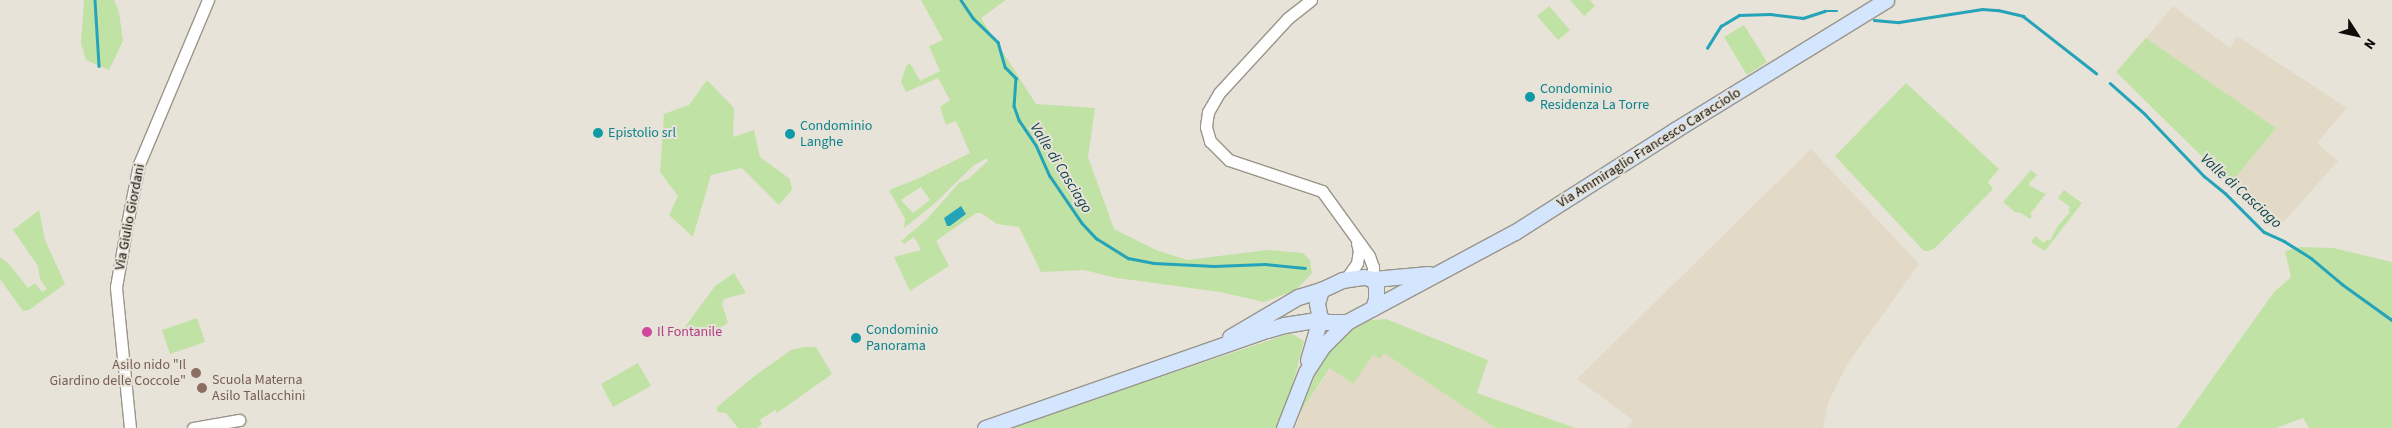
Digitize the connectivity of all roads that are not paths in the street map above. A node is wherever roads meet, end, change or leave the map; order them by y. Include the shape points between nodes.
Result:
1 (208, 0) edge
2 (1311, 0) edge
3 (1886, 0) edge
4 (1358, 243) junction
5 (1373, 273) junction
6 (1433, 274) junction
7 (1346, 279) junction
8 (1321, 290) junction
9 (1372, 308) junction
10 (1347, 322) junction
11 (1318, 326) junction
12 (1212, 348) junction
13 (1306, 372) junction
14 (239, 420) dead end
15 (131, 428) edge
16 (193, 428) edge
17 (985, 428) edge
18 (1284, 428) edge

1 - 15 street, Via Giulio Giordani via 139,164 127,224 116,287
2 - 4 street via 1288,18 1219,93 1208,112 1206,127 1210,141 1229,160 1322,191
3 - 6 main road, Via Ammiraglio Francesco Caracciolo via 1515,232
4 - 5 street via 1369,256
4 - 7 street via 1357,263
5 - 6 main road, Via Ammiraglio Francesco Caracciolo via 1392,276
5 - 7 main road, Via Ammiraglio Francesco Caracciolo
5 - 9 main road via 1377,294
6 - 9 main road, Via Ammiraglio Francesco Caracciolo
7 - 8 main road
8 - 11 main road via 1317,303
8 - 12 main road via 1298,297
9 - 10 main road, Via Ammiraglio Francesco Caracciolo
10 - 11 main road via 1327,322
10 - 13 main road, Via Ammiraglio Francesco Caracciolo via 1326,341
11 - 12 main road via 1300,322
11 - 13 main road
12 - 17 main road
13 - 18 main road
14 - 16 street

